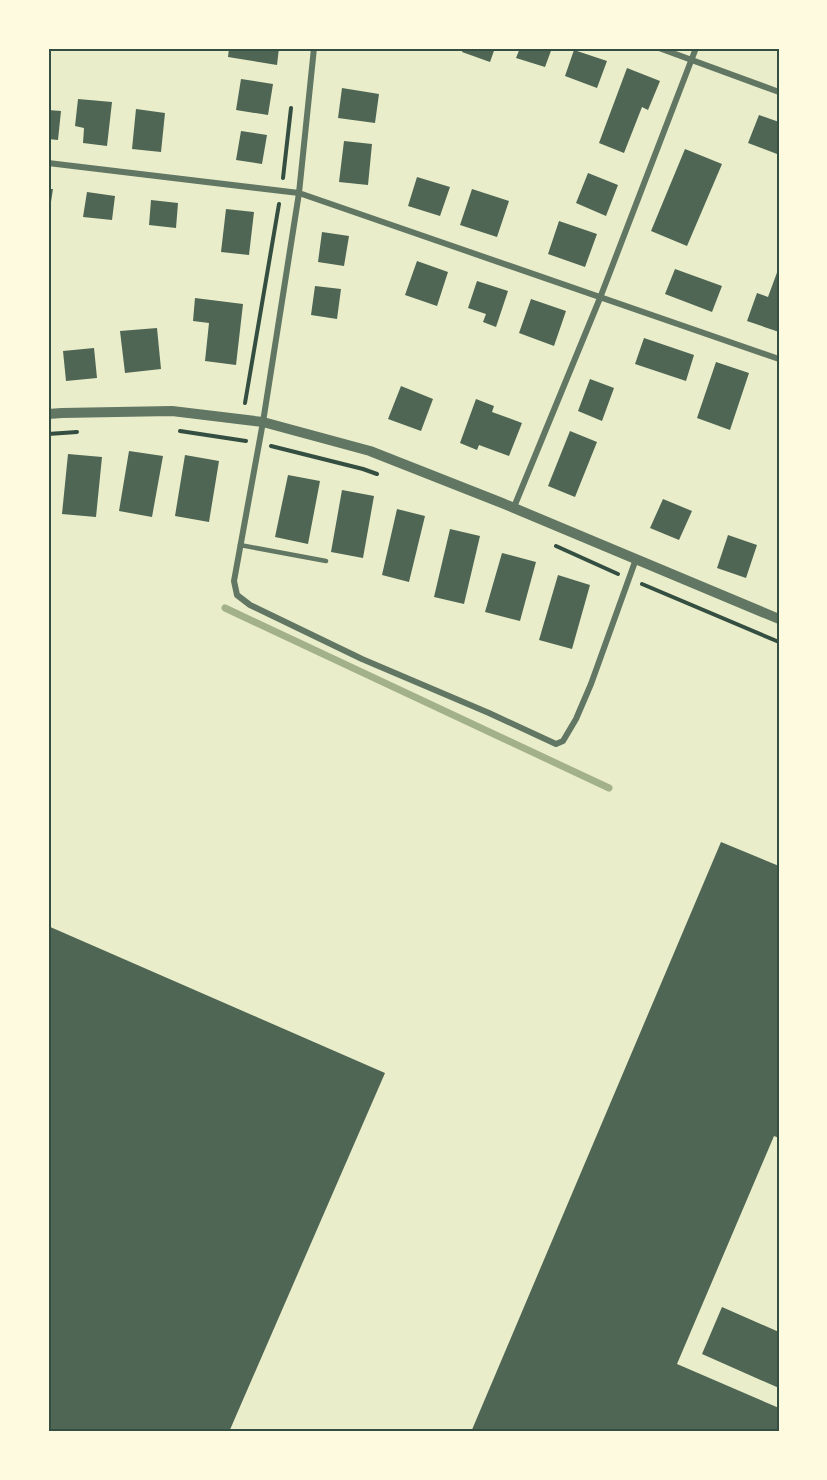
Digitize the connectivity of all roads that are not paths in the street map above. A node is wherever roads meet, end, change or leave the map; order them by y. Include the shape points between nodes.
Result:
1 (314, 48) edge
2 (659, 48) edge
3 (696, 48) edge
4 (692, 60) junction
5 (779, 92) edge
6 (48, 163) edge
7 (299, 193) junction
8 (600, 298) junction
9 (779, 359) edge
10 (48, 414) edge
11 (263, 422) junction
12 (514, 507) junction
13 (240, 545) junction
14 (636, 559) junction
15 (326, 561) dead end
16 (779, 619) edge

1 - 7 street
2 - 4 street
3 - 4 street
4 - 5 street
4 - 8 street
6 - 7 street
7 - 8 street
7 - 11 street
8 - 9 street
8 - 12 street
10 - 11 street via 172,411
11 - 12 street via 370,451
11 - 13 street
12 - 14 street
13 - 14 street via 234,581 237,595 250,605 556,744 563,741 576,719
13 - 15 lane
14 - 16 street

